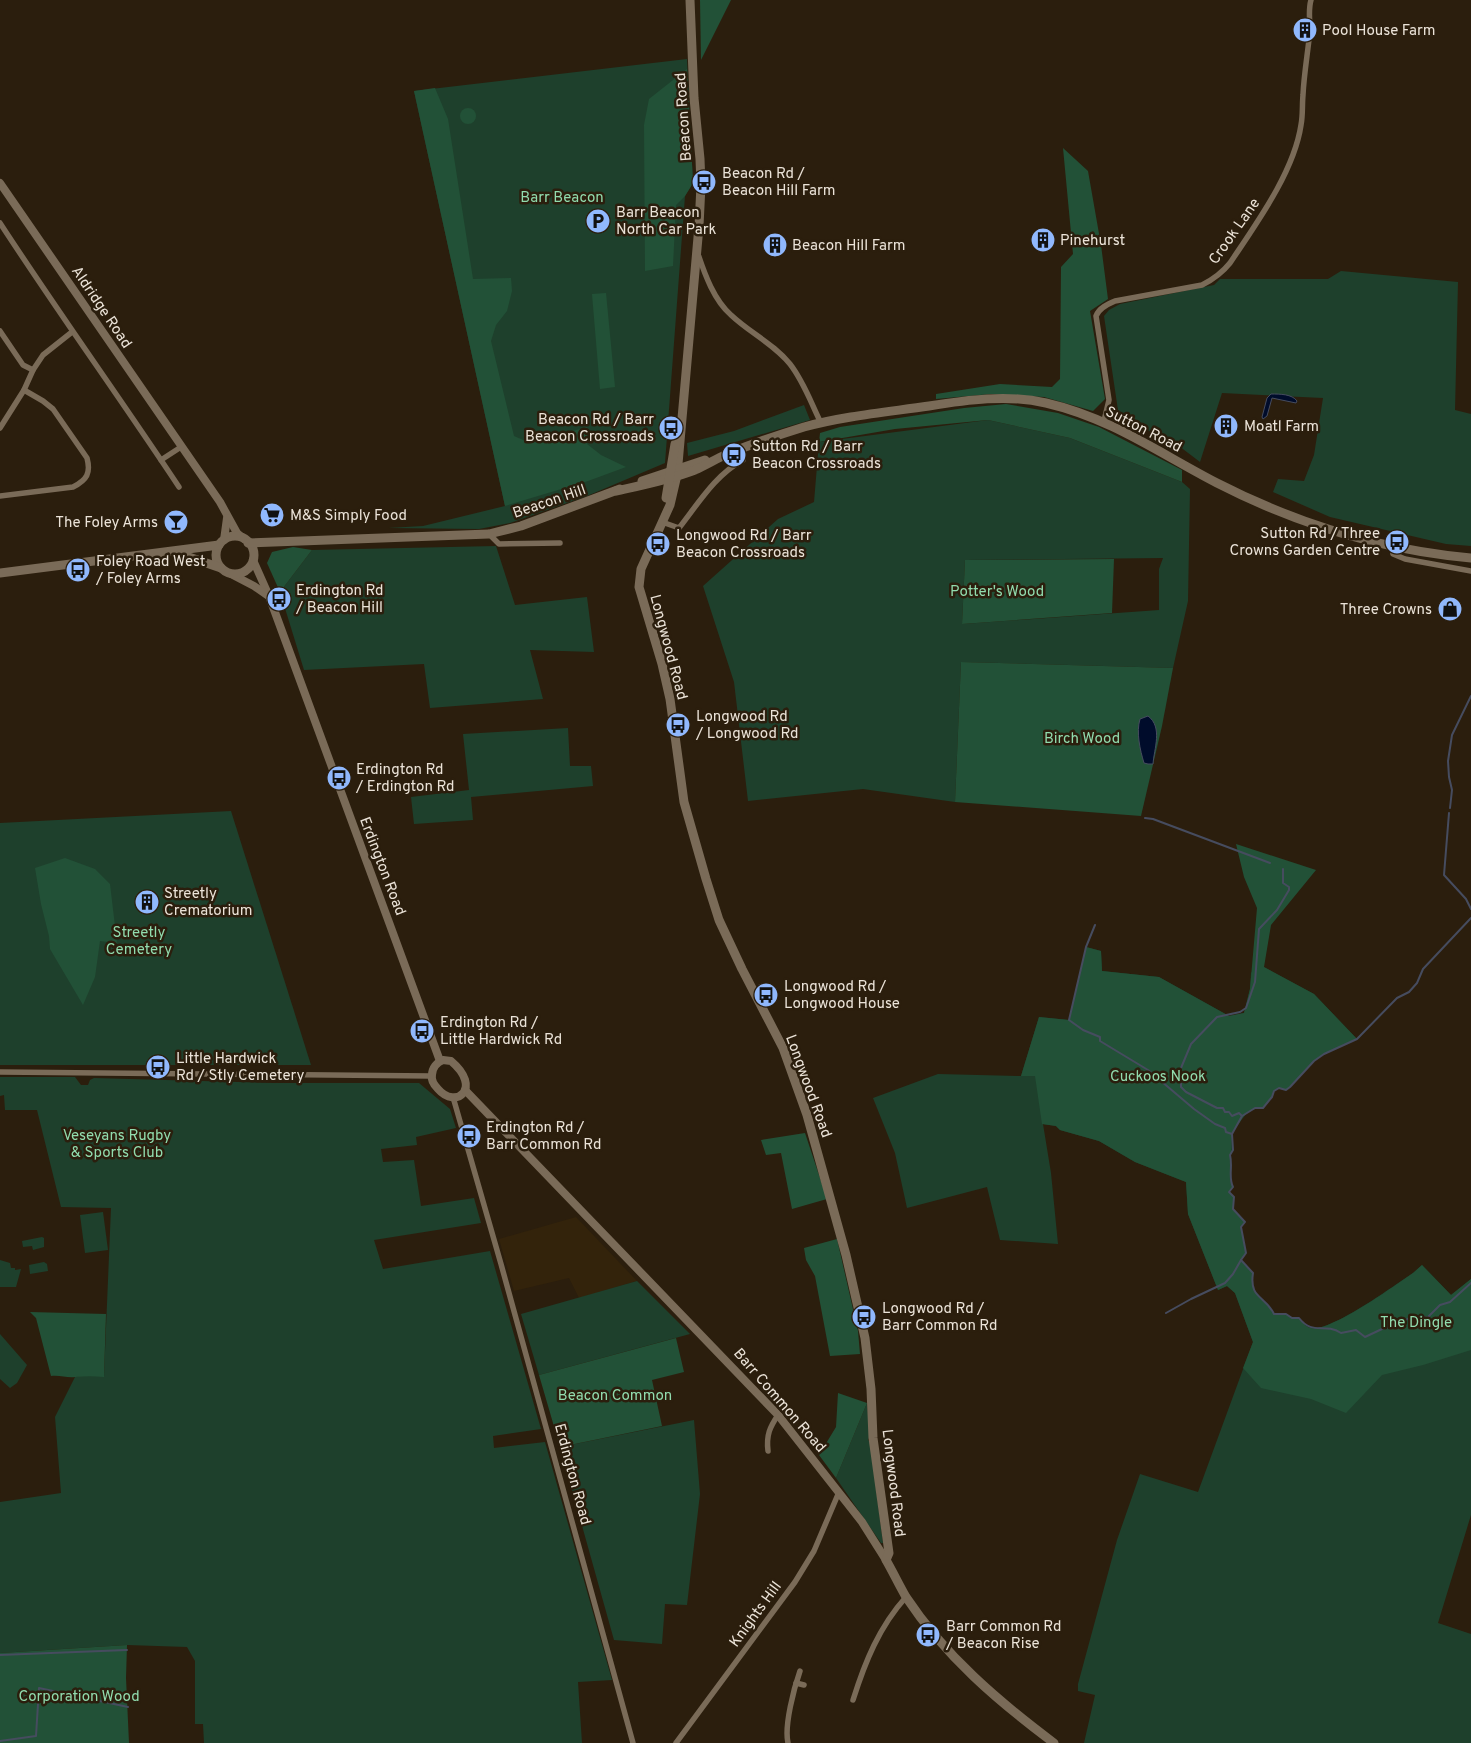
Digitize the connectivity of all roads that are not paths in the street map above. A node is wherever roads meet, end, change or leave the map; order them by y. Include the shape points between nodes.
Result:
1 (690, 0) edge
2 (1311, 0) edge
3 (0, 183) edge
4 (0, 223) edge
5 (697, 252) junction
6 (0, 331) edge
7 (72, 332) junction
8 (33, 370) junction
9 (24, 390) junction
10 (1104, 421) junction
11 (821, 423) junction
12 (0, 428) edge
13 (181, 447) junction
14 (161, 460) junction
15 (743, 460) dead end
16 (674, 473) junction
17 (179, 487) dead end
18 (0, 496) edge
19 (227, 518) junction
20 (662, 522) junction
21 (489, 534) junction
22 (246, 541) junction
23 (274, 542) junction
24 (221, 543) junction
25 (560, 543) dead end
26 (1392, 547) junction
27 (170, 551) junction
28 (254, 558) junction
29 (1471, 558) edge
30 (221, 568) junction
31 (1471, 571) edge
32 (0, 574) edge
33 (231, 574) junction
34 (269, 596) junction
35 (440, 1061) junction
36 (0, 1072) edge
37 (431, 1076) junction
38 (465, 1090) junction
39 (453, 1097) junction
40 (778, 1415) junction
41 (768, 1450) dead end
42 (839, 1492) junction
43 (886, 1560) junction
44 (906, 1597) junction
45 (800, 1672) dead end
46 (796, 1683) junction
47 (804, 1685) dead end
48 (853, 1700) dead end
49 (633, 1743) edge
50 (676, 1743) edge
51 (788, 1743) edge
52 (1054, 1743) edge

1 - 5 main road, Beacon Road via 700,176
2 - 10 street, Crook Lane via 1297,144 1270,200 1234,256 1213,280 1115,301 1096,316 1109,400
3 - 13 street, Aldridge Road
4 - 7 street
5 - 11 street via 709,284 730,315 776,349 790,364
5 - 16 main road, Beacon Road via 682,431
6 - 8 street via 23,365
7 - 8 street via 43,355
7 - 14 street
8 - 9 street
9 - 12 street
9 - 18 street via 53,409 87,458 88,476 73,487
10 - 11 main road, Sutton Road via 1045,403 992,399
10 - 26 main road, Sutton Road via 1213,481 1262,503 1346,536
11 - 16 main road, Sutton Road
13 - 14 street
13 - 19 street, Aldridge Road via 220,502
14 - 17 street
15 - 20 street via 719,477 679,528
16 - 20 main road, Longwood Road via 670,504
16 - 21 main road, Beacon Hill
19 - 22 street, Aldridge Road
19 - 24 street
20 - 43 main road, Longwood Road via 642,569 639,587 670,699 684,802 719,920 784,1048 807,1115 846,1255 866,1338 873,1438 889,1554
21 - 23 main road, Beacon Hill
21 - 25 street, Beacon Hill via 499,544
22 - 23 main road, Beacon Hill
22 - 24 main road via 236,537
22 - 28 main road
23 - 28 main road
24 - 27 main road
24 - 30 main road via 216,554
26 - 29 main road, Sutton Road
26 - 31 street, Sutton Road via 1393,554 1405,559
27 - 30 main road
27 - 32 main road
28 - 33 main road via 245,571
28 - 34 street, Erdington Road
30 - 33 main road
33 - 34 street
34 - 35 street, Erdington Road
35 - 37 street
35 - 38 street via 451,1061 462,1071 467,1082
36 - 37 street
37 - 39 street via 442,1093
38 - 39 street
38 - 40 street, Barr Common Road
39 - 49 street, Erdington Road
40 - 41 street via 768,1430
40 - 42 street, Barr Common Road
42 - 43 street, Barr Common Road
42 - 50 street, Knights Hill via 814,1551 795,1582
43 - 44 main road, Barr Common Road
44 - 48 street via 877,1636
44 - 52 main road, Barr Common Road via 972,1676
45 - 46 street
46 - 47 street
46 - 51 street via 786,1733

